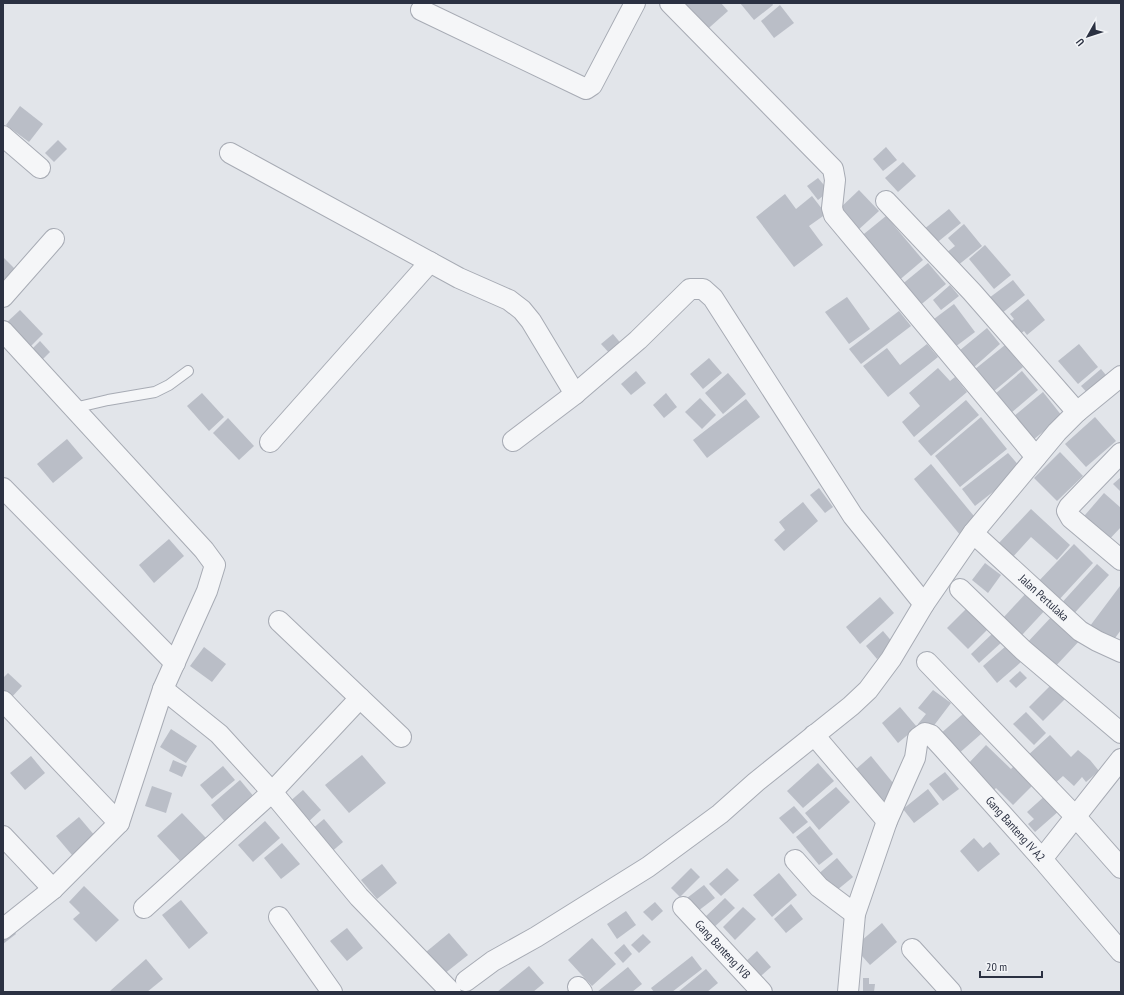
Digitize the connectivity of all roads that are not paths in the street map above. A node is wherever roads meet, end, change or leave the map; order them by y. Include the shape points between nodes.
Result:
1 (635, 3) edge
2 (670, 3) edge
3 (421, 10) dead end
4 (3, 136) edge
5 (230, 153) dead end
6 (40, 168) dead end
7 (886, 201) dead end
8 (54, 239) dead end
9 (430, 262) junction
10 (3, 297) edge
11 (3, 331) edge
12 (188, 371) dead end
13 (1121, 376) edge
14 (575, 394) junction
15 (74, 408) junction
16 (1077, 412) junction
17 (513, 440) dead end
18 (270, 442) dead end
19 (1121, 453) edge
20 (1036, 457) junction
21 (3, 488) edge
22 (973, 533) junction
23 (1121, 560) edge
24 (960, 589) dead end
25 (924, 604) junction
26 (279, 621) dead end
27 (1121, 652) edge
28 (927, 662) dead end
29 (175, 663) junction
30 (163, 689) junction
31 (360, 698) junction
32 (3, 701) edge
33 (1121, 733) edge
34 (814, 735) junction
35 (402, 737) dead end
36 (1121, 759) edge
37 (272, 792) junction
38 (1075, 816) junction
39 (887, 821) junction
40 (118, 823) junction
41 (3, 836) edge
42 (1042, 859) junction
43 (795, 860) dead end
44 (1121, 868) edge
45 (53, 888) junction
46 (683, 907) dead end
47 (144, 908) dead end
48 (855, 914) junction
49 (279, 917) dead end
50 (3, 929) edge
51 (912, 949) dead end
52 (1121, 952) edge
53 (459, 986) edge
54 (332, 992) edge
55 (762, 992) edge
56 (848, 992) edge
57 (951, 992) edge

1 - 3 street via 592,85 586,89
2 - 20 street via 833,169 834,215
4 - 6 street
5 - 9 street
7 - 16 street via 972,292
8 - 10 street
9 - 14 street via 509,300 522,310
9 - 18 street
11 - 15 street
12 - 15 lane via 155,392
13 - 16 street
14 - 17 street
14 - 25 street via 638,340 690,289 703,289 713,298 853,516
15 - 29 street via 204,550 214,565 207,591
16 - 20 street
19 - 23 street via 1067,511 1071,518
20 - 22 street
21 - 29 street
22 - 25 street
22 - 27 street, Jalan Pertulaka via 1080,631
24 - 33 street via 1023,650
25 - 34 street via 891,659 868,690
26 - 31 street
28 - 38 street
29 - 30 street
30 - 37 street via 219,734
30 - 40 street
31 - 35 street
31 - 37 street
32 - 40 street
34 - 39 street
34 - 53 street via 720,814 648,867 536,937 493,960
36 - 38 street
37 - 47 street
37 - 53 street via 359,897
38 - 42 street
38 - 44 street
39 - 42 street, Gang Banteng IV A2 via 916,758 918,738 925,733 931,735
39 - 48 street
40 - 45 street
41 - 45 street
42 - 52 street, Gang Banteng IV A2
43 - 48 street via 819,887
45 - 50 street
46 - 55 street, Gang Banteng IVB
48 - 56 street
49 - 54 street
51 - 57 street

